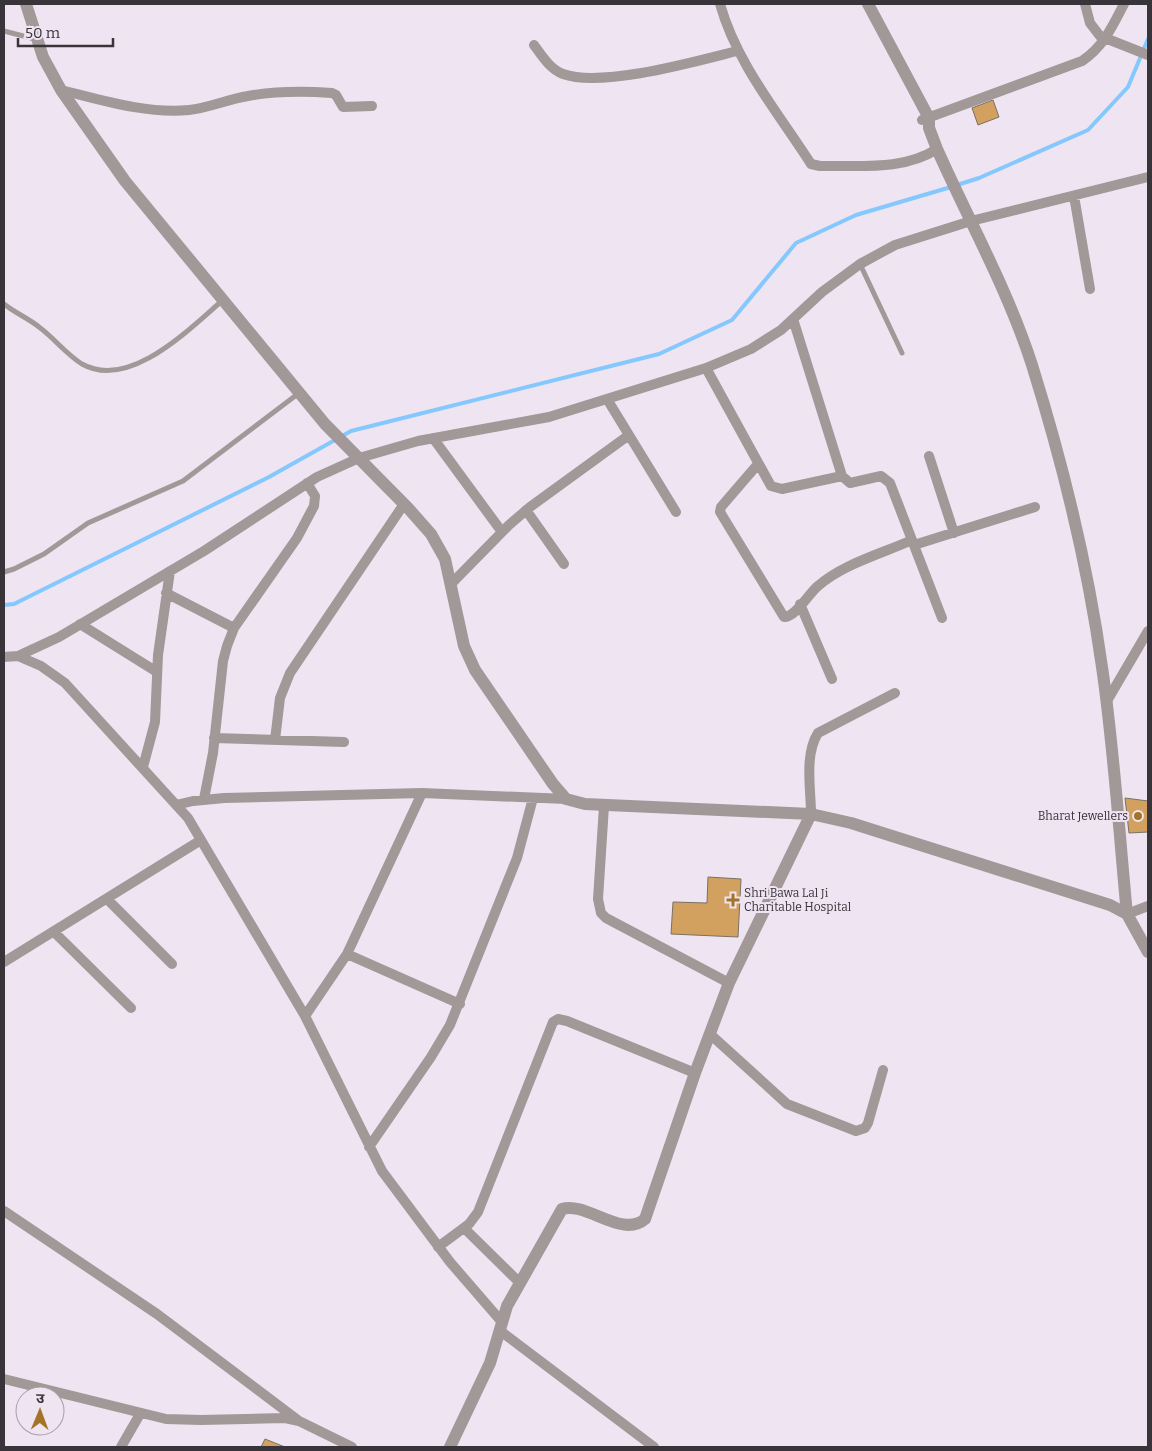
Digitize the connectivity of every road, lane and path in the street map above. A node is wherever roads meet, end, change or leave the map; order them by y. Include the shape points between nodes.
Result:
1 (26, 4) edge
2 (720, 4) edge
3 (859, 4) edge
4 (868, 4) edge
5 (1085, 4) edge
6 (1124, 4) edge
7 (4, 31) edge
8 (36, 39) junction
9 (1108, 40) junction
10 (534, 44) dead end
11 (738, 51) junction
12 (1148, 55) edge
13 (61, 90) junction
14 (372, 106) dead end
15 (927, 122) junction
16 (937, 149) junction
17 (1148, 178) edge
18 (1074, 196) junction
19 (971, 221) junction
20 (860, 264) junction
21 (1090, 289) dead end
22 (224, 299) junction
23 (4, 304) edge
24 (793, 319) junction
25 (902, 353) dead end
26 (706, 368) junction
27 (299, 393) junction
28 (607, 400) junction
29 (629, 434) junction
30 (432, 438) junction
31 (355, 454) junction
32 (929, 456) dead end
33 (758, 464) junction
34 (842, 476) junction
35 (307, 483) junction
36 (404, 504) junction
37 (1035, 507) dead end
38 (526, 510) junction
39 (676, 512) dead end
40 (502, 532) junction
41 (954, 533) junction
42 (913, 543) junction
43 (564, 564) dead end
44 (170, 571) junction
45 (4, 572) edge
46 (452, 583) junction
47 (166, 593) junction
48 (800, 604) junction
49 (942, 618) dead end
50 (80, 624) junction
51 (234, 628) junction
52 (1148, 631) edge
53 (18, 656) junction
54 (4, 657) edge
55 (157, 672) junction
56 (832, 679) dead end
57 (895, 693) dead end
58 (1107, 701) junction
59 (214, 738) junction
60 (275, 740) junction
61 (344, 742) dead end
62 (143, 767) junction
63 (422, 793) junction
64 (532, 798) junction
65 (204, 799) junction
66 (566, 799) junction
67 (176, 805) junction
68 (604, 806) junction
69 (811, 814) junction
70 (201, 840) junction
71 (107, 899) junction
72 (1148, 906) edge
73 (1127, 914) junction
74 (54, 932) junction
75 (1148, 952) edge
76 (347, 954) junction
77 (4, 962) edge
78 (172, 964) dead end
79 (729, 983) junction
80 (460, 1004) junction
81 (131, 1008) dead end
82 (305, 1016) junction
83 (711, 1035) junction
84 (883, 1070) dead end
85 (695, 1073) junction
86 (369, 1147) junction
87 (4, 1211) edge
88 (464, 1228) junction
89 (438, 1247) junction
90 (520, 1283) junction
91 (500, 1326) junction
92 (4, 1379) edge
93 (140, 1414) junction
94 (299, 1421) junction
95 (121, 1447) edge
96 (352, 1447) edge
97 (450, 1447) edge
98 (654, 1447) edge

1 - 8 street
2 - 11 street via 726,27
3 - 15 street
4 - 15 street
5 - 9 street via 1095,31
6 - 9 street
7 - 8 lane
8 - 13 street
9 - 12 street
9 - 15 street via 1082,61
10 - 11 street via 552,68 564,74 587,77 666,69
11 - 16 street via 814,166 896,164 922,159
13 - 14 street via 127,106 162,110 190,110 249,96 299,92 332,93 343,107 348,108
13 - 22 street via 125,181
15 - 16 street
16 - 19 street
17 - 18 street
18 - 19 street
18 - 21 street
19 - 20 street via 895,245
19 - 58 street via 1011,305 1057,452 1090,599
20 - 24 street
20 - 25 lane
22 - 23 lane via 172,344 121,369 84,365 39,327
22 - 27 street
24 - 26 street via 751,349
24 - 34 street
26 - 28 street
26 - 33 street
27 - 31 street
27 - 45 lane via 183,481 88,523 44,554
28 - 29 street
28 - 30 street via 549,417
29 - 38 street
29 - 39 street
30 - 31 street
30 - 40 street
31 - 35 street
31 - 36 street
32 - 41 street
33 - 34 street via 776,489
33 - 48 street via 721,506 720,512 781,614 789,617
34 - 42 street via 850,483 875,477 886,478
35 - 44 street
35 - 51 street via 315,496 314,506 297,538
36 - 46 street via 431,534 445,559
36 - 60 street via 290,673 280,698
37 - 41 street
38 - 40 street
38 - 43 street
40 - 46 street
41 - 42 street
42 - 48 street via 830,577
42 - 49 street
44 - 47 street
44 - 50 street
46 - 66 street via 464,646 475,670
47 - 51 street
47 - 55 street
48 - 56 street
50 - 53 street
50 - 55 street
51 - 59 street via 223,661
52 - 58 street
53 - 54 street
53 - 62 street via 41,666 64,684
55 - 62 street via 155,722
57 - 69 street via 818,733 810,752
58 - 73 street
59 - 60 street
59 - 65 street
60 - 61 street
62 - 67 street
63 - 64 street
63 - 65 street
63 - 76 street
64 - 66 street
64 - 80 street via 518,858
65 - 67 street
66 - 68 street
67 - 70 street
68 - 69 street
68 - 79 street via 598,899 600,913
69 - 73 street via 851,823 1075,892
69 - 79 street
70 - 71 street
70 - 82 street
71 - 74 street
71 - 78 street
72 - 73 street
73 - 75 street
74 - 77 street
74 - 81 street
76 - 80 street
76 - 82 street
79 - 83 street
80 - 86 street via 431,1057
82 - 86 street
83 - 84 street via 787,1104 856,1132 868,1123
83 - 85 street
85 - 88 street via 567,1021 558,1019 552,1022 478,1212
85 - 90 street via 645,1219 640,1224 628,1225 572,1208 562,1209
86 - 89 street via 387,1178
87 - 94 street via 158,1314
88 - 89 street
88 - 90 street
89 - 91 street
90 - 91 street
91 - 97 street via 490,1363
91 - 98 street
92 - 93 street
93 - 94 street via 182,1420 273,1417
93 - 95 street
94 - 96 street

